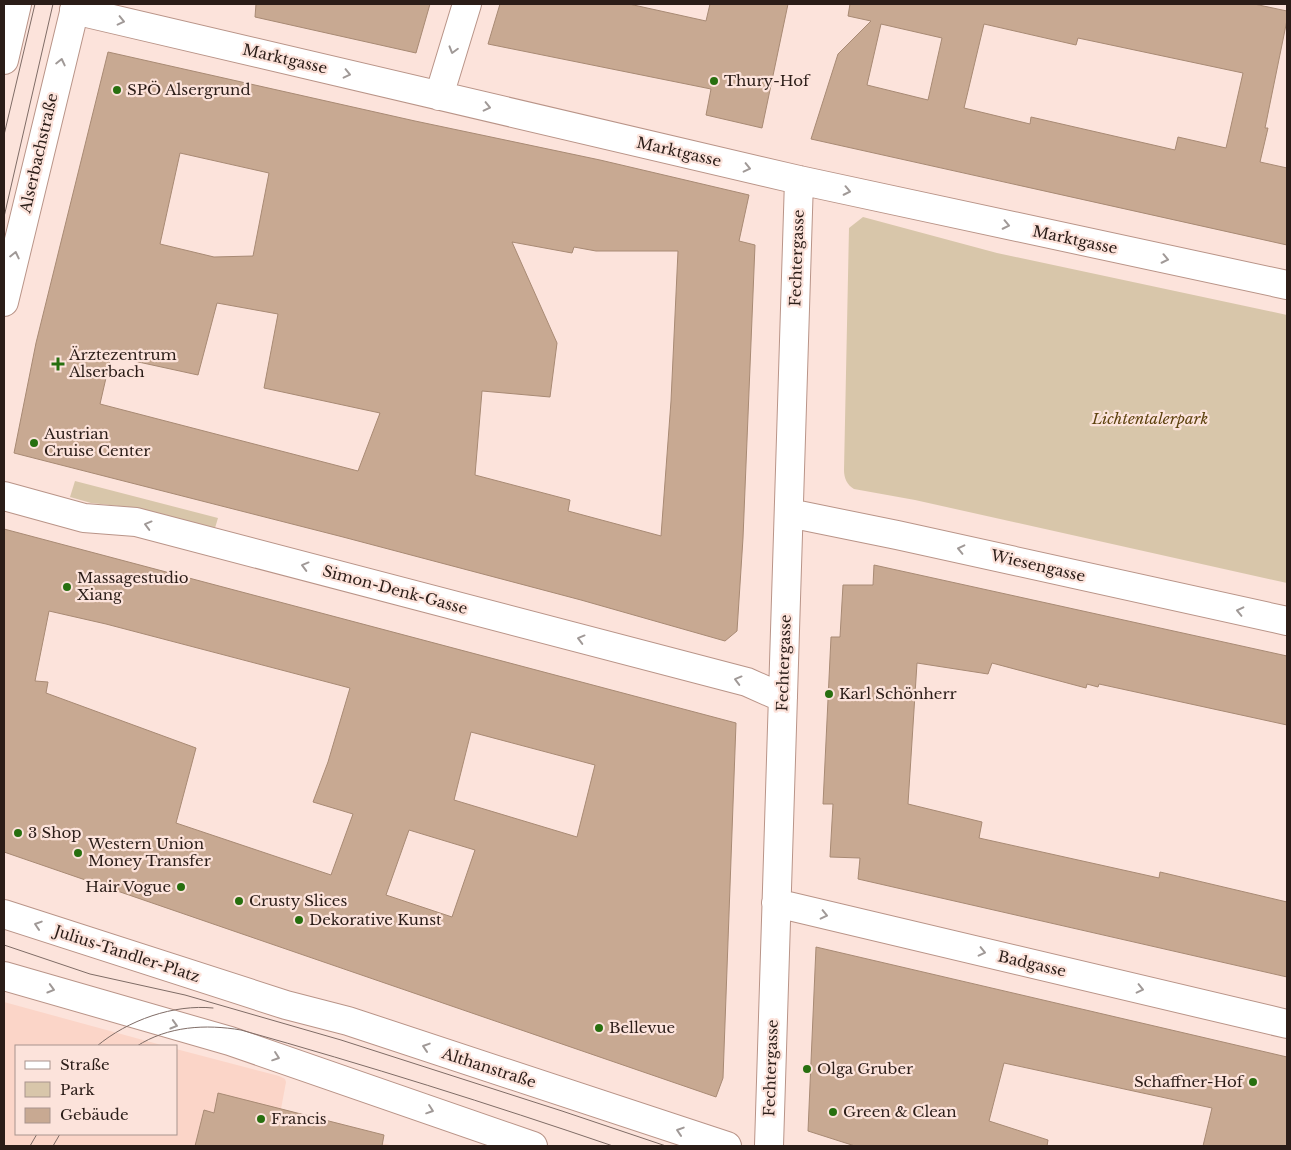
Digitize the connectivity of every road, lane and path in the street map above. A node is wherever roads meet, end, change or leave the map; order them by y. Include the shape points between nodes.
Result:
1 (17, 4) edge
2 (467, 4) edge
3 (75, 7) edge
4 (4, 60) edge
5 (439, 96) junction
6 (800, 180) junction
7 (1287, 285) edge
8 (4, 302) edge
9 (4, 496) edge
10 (789, 513) junction
11 (1287, 622) edge
12 (783, 698) junction
13 (776, 903) junction
14 (4, 914) edge
15 (4, 976) edge
16 (251, 994) joint
17 (1287, 1024) edge
18 (533, 1146) edge
19 (727, 1146) edge
20 (769, 1146) edge

1 - 4 street
2 -> 5 street
3 -> 5 street, Marktgasse
8 -> 3 street, Alserbachstraße
5 -> 6 street, Marktgasse
6 -> 7 street, Marktgasse
6 - 10 street, Fechtergasse
12 -> 9 street, Simon-Denk-Gasse via 747,682 136,522 84,518
11 -> 10 street, Wiesengasse
10 - 12 street, Fechtergasse
12 - 13 street, Fechtergasse
13 -> 17 street, Badgasse
13 - 20 street, Fechtergasse
16 -> 14 street, Julius-Tandler-Platz
15 -> 18 street via 230,1041
19 -> 16 street, Althanstraße via 348,1021

